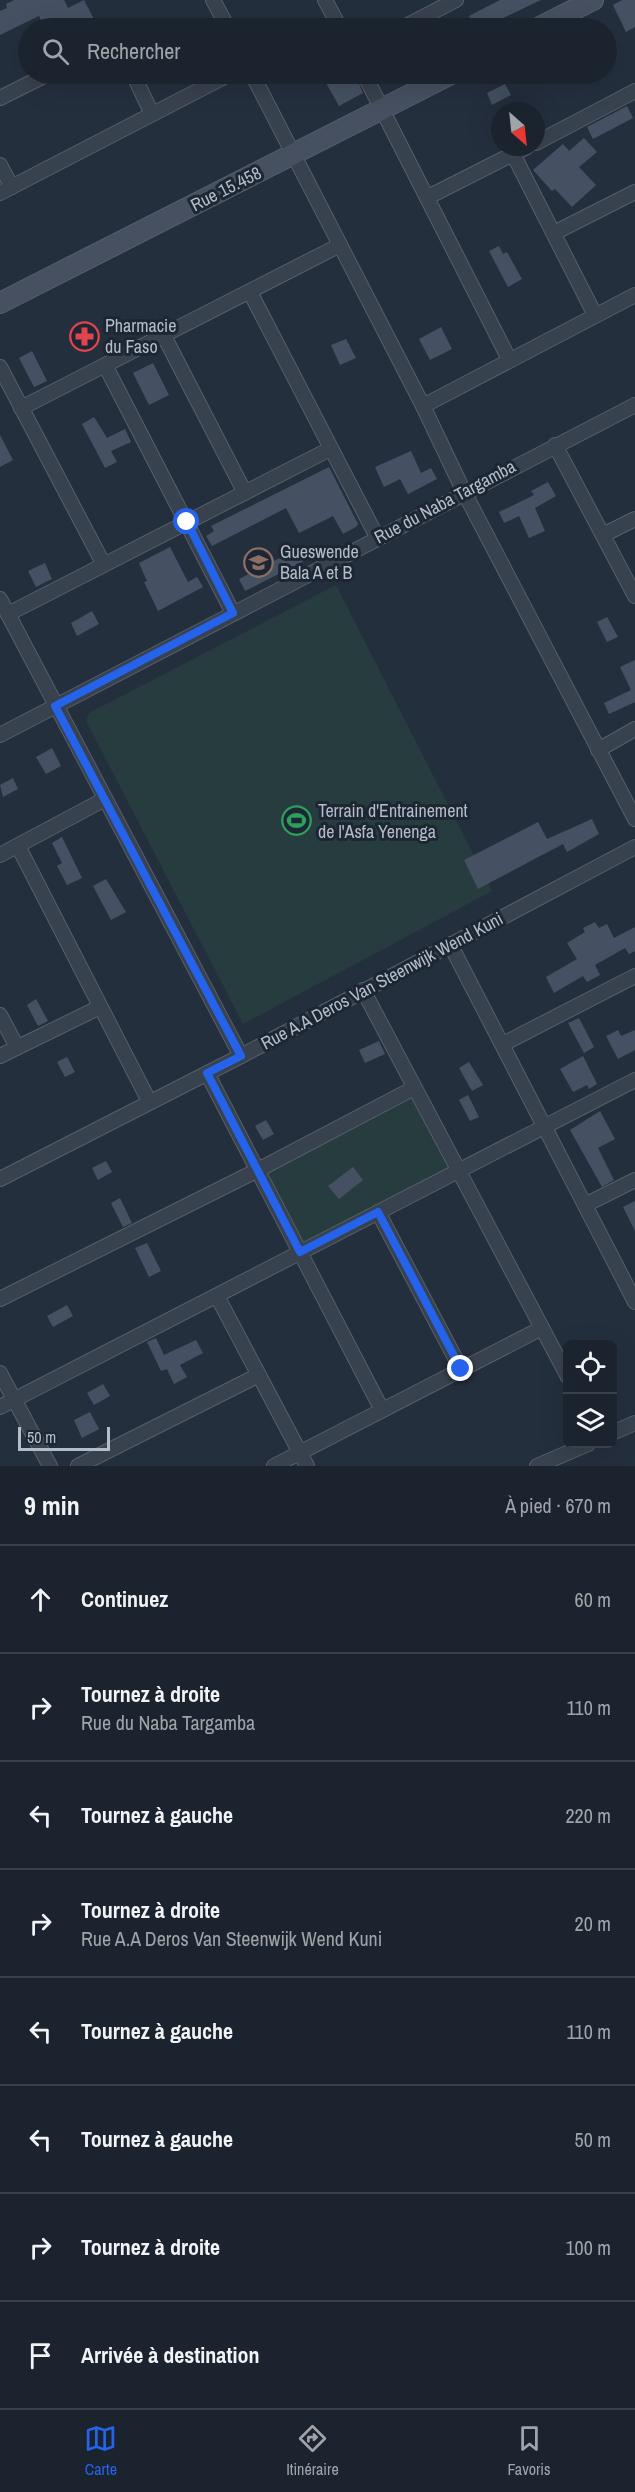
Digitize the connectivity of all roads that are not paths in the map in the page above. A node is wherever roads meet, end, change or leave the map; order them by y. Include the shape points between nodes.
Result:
1 (213, 0) edge
2 (325, 0) edge
3 (456, 0) edge
4 (593, 0) edge
5 (223, 18) edge
6 (335, 18) edge
7 (421, 18) edge
8 (558, 18) edge
9 (28, 84) edge
10 (138, 84) edge
11 (210, 84) edge
12 (257, 84) edge
13 (369, 84) edge
14 (432, 84) edge
15 (635, 91) edge
16 (0, 98) edge
17 (383, 109) junction
18 (152, 114) junction
19 (545, 137) edge
20 (293, 155) junction
21 (509, 156) edge
22 (514, 156) edge
23 (0, 165) edge
24 (6, 190) edge
25 (635, 192) edge
26 (428, 197) junction
27 (554, 233) junction
28 (340, 245) junction
29 (250, 292) junction
30 (635, 295) edge
31 (0, 303) edge
32 (595, 315) junction
33 (164, 336) junction
34 (509, 359) junction
35 (105, 365) junction
36 (0, 367) edge
37 (635, 405) edge
38 (423, 406) junction
39 (21, 408) junction
40 (555, 445) junction
41 (330, 449) junction
42 (464, 492) junction
43 (244, 493) junction
44 (635, 519) edge
45 (187, 522) junction
46 (603, 535) junction
47 (377, 537) junction
48 (104, 565) junction
49 (635, 596) edge
50 (0, 599) edge
51 (233, 613) junction
52 (8, 614) junction
53 (55, 706) junction
54 (635, 729) edge
55 (0, 735) edge
56 (598, 750) junction
57 (105, 799) junction
58 (635, 819) edge
59 (18, 846) junction
60 (635, 847) edge
61 (0, 855) edge
62 (450, 944) junction
63 (635, 976) edge
64 (363, 990) junction
65 (100, 1007) junction
66 (0, 1014) edge
67 (503, 1044) junction
68 (17, 1047) junction
69 (0, 1056) edge
70 (241, 1056) junction
71 (207, 1073) junction
72 (635, 1080) edge
73 (414, 1088) junction
74 (149, 1101) junction
75 (544, 1126) junction
76 (258, 1170) junction
77 (458, 1170) junction
78 (0, 1179) edge
79 (635, 1180) edge
80 (585, 1205) junction
81 (378, 1212) junction
82 (300, 1252) junction
83 (217, 1296) junction
84 (0, 1299) edge
85 (635, 1302) edge
86 (542, 1328) junction
87 (461, 1369) junction
88 (563, 1369) edge
89 (0, 1374) edge
90 (259, 1375) junction
91 (14, 1400) junction
92 (0, 1407) edge
93 (382, 1410) junction
94 (635, 1423) edge
95 (617, 1431) edge
96 (577, 1448) edge
97 (300, 1453) junction
98 (50, 1466) edge
99 (78, 1466) edge
100 (274, 1466) edge
101 (307, 1466) edge
102 (537, 1466) edge

1 - 5 street
2 - 6 street
3 - 7 street
4 - 8 main road
9 - 16 street
10 - 18 street
11 - 18 street
12 - 20 street
13 - 17 street
14 - 17 main road, Rue 15.458
15 - 19 street
17 - 20 main road, Rue 15.458
17 - 26 street
18 - 24 street
20 - 28 street
20 - 31 main road, Rue 15.458
21 - 26 street
22 - 27 street
23 - 24 street
25 - 27 street
26 - 34 street
27 - 32 street
28 - 29 street
28 - 38 street
29 - 33 street
29 - 41 street
30 - 32 street
32 - 34 street
33 - 35 street
33 - 43 street
34 - 38 street
35 - 39 street
35 - 45 street
36 - 39 street
37 - 40 street, Rue du Naba Targamba
38 - 42 street
39 - 48 street
40 - 42 street, Rue du Naba Targamba
40 - 46 street
41 - 43 street
41 - 47 street
42 - 47 street, Rue du Naba Targamba
42 - 56 street
43 - 45 street
44 - 46 street
45 - 48 street
45 - 51 street
46 - 49 street
47 - 51 street, Rue du Naba Targamba
48 - 52 street
50 - 52 street
51 - 53 street, Rue du Naba Targamba
52 - 53 street
53 - 55 street, Rue du Naba Targamba
53 - 57 street
54 - 56 street
56 - 58 street
57 - 59 street
57 - 70 street
59 - 61 street
59 - 65 street
60 - 62 street, Rue A.A Deros Van Steenwijk Wend Kuni
62 - 64 street, Rue A.A Deros Van Steenwijk Wend Kuni
62 - 67 street
63 - 67 street
64 - 70 street, Rue A.A Deros Van Steenwijk Wend Kuni
64 - 73 street
65 - 68 street
65 - 74 street
66 - 68 street
67 - 75 street
68 - 69 street
70 - 71 street, Rue A.A Deros Van Steenwijk Wend Kuni
71 - 74 street, Rue A.A Deros Van Steenwijk Wend Kuni
71 - 76 street
72 - 75 street
73 - 76 street
73 - 77 street
74 - 78 street, Rue A.A Deros Van Steenwijk Wend Kuni
75 - 77 street
75 - 80 street
76 - 82 street
76 - 84 street
77 - 81 street
77 - 86 street
79 - 80 street
80 - 85 street
81 - 82 street
81 - 87 street
82 - 83 street
82 - 93 street
83 - 90 street
83 - 91 street
86 - 87 street
86 - 88 street
87 - 93 street
89 - 91 street
90 - 97 street
90 - 99 street
91 - 92 street
91 - 98 street
93 - 97 street
94 - 95 street
96 - 102 street
97 - 100 street
97 - 101 street

